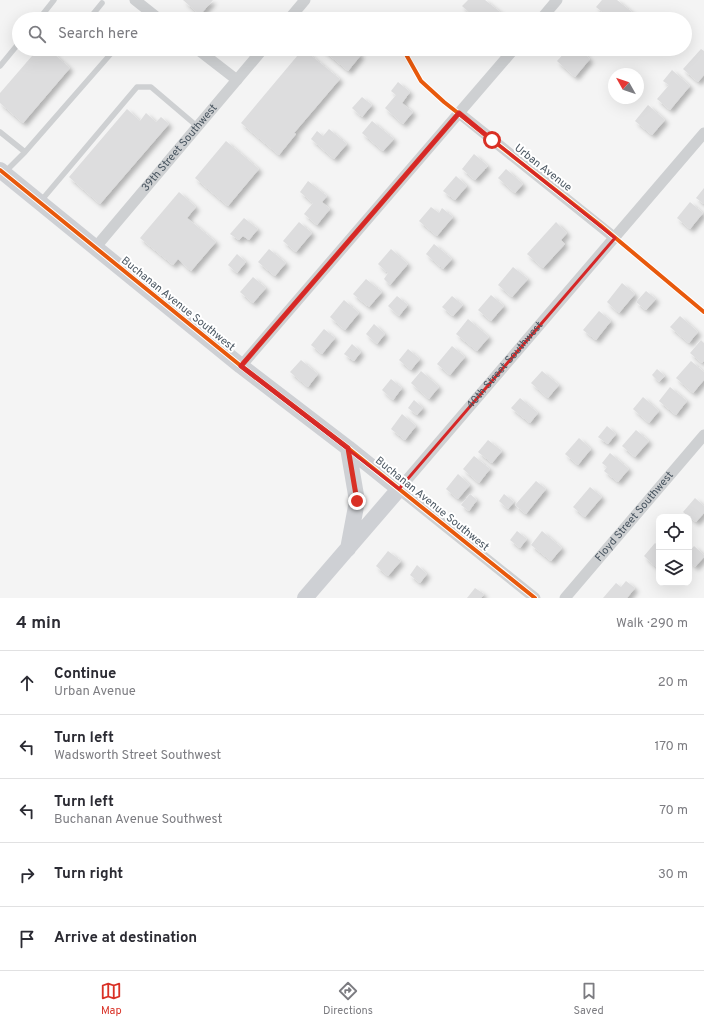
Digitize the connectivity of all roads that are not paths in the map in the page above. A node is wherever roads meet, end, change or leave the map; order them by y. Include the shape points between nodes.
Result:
1 (54, 0) edge
2 (134, 0) edge
3 (305, 0) edge
4 (557, 0) edge
5 (102, 3) dead end
6 (45, 12) edge
7 (95, 12) edge
8 (143, 12) edge
9 (295, 12) edge
10 (547, 12) edge
11 (12, 51) edge
12 (109, 56) edge
13 (206, 56) edge
14 (258, 56) edge
15 (508, 56) edge
16 (0, 66) edge
17 (236, 80) junction
18 (459, 113) junction
19 (198, 127) junction
20 (0, 132) edge
21 (704, 133) edge
22 (25, 152) junction
23 (2, 172) edge
24 (40, 202) junction
25 (616, 238) junction
26 (95, 248) junction
27 (241, 366) junction
28 (704, 435) edge
29 (348, 448) junction
30 (399, 489) junction
31 (348, 549) junction
32 (306, 598) edge
33 (535, 598) edge
34 (565, 598) edge

1 - 6 lane
2 - 8 street
3 - 9 street
4 - 10 street
5 - 7 lane
11 - 16 lane
12 - 22 lane
13 - 17 street
14 - 17 street, 39th Street Southwest
15 - 18 street
17 - 19 street, 39th Street Southwest
18 - 25 street, Urban Avenue
18 - 27 street
19 - 24 lane via 151,87 137,86
19 - 26 street, 39th Street Southwest
20 - 22 lane
21 - 25 street, 40th Street Southwest
22 - 23 lane
23 - 24 street, Buchanan Avenue Southwest
24 - 26 street, Buchanan Avenue Southwest
25 - 30 street, 40th Street Southwest
26 - 27 street, Buchanan Avenue Southwest
27 - 29 street, Buchanan Avenue Southwest
28 - 34 street, Floyd Street Southwest
29 - 30 street, Buchanan Avenue Southwest
29 - 31 street via 357,501
30 - 31 street, 40th Street Southwest
30 - 33 street, Buchanan Avenue Southwest
31 - 32 street, 40th Street Southwest

